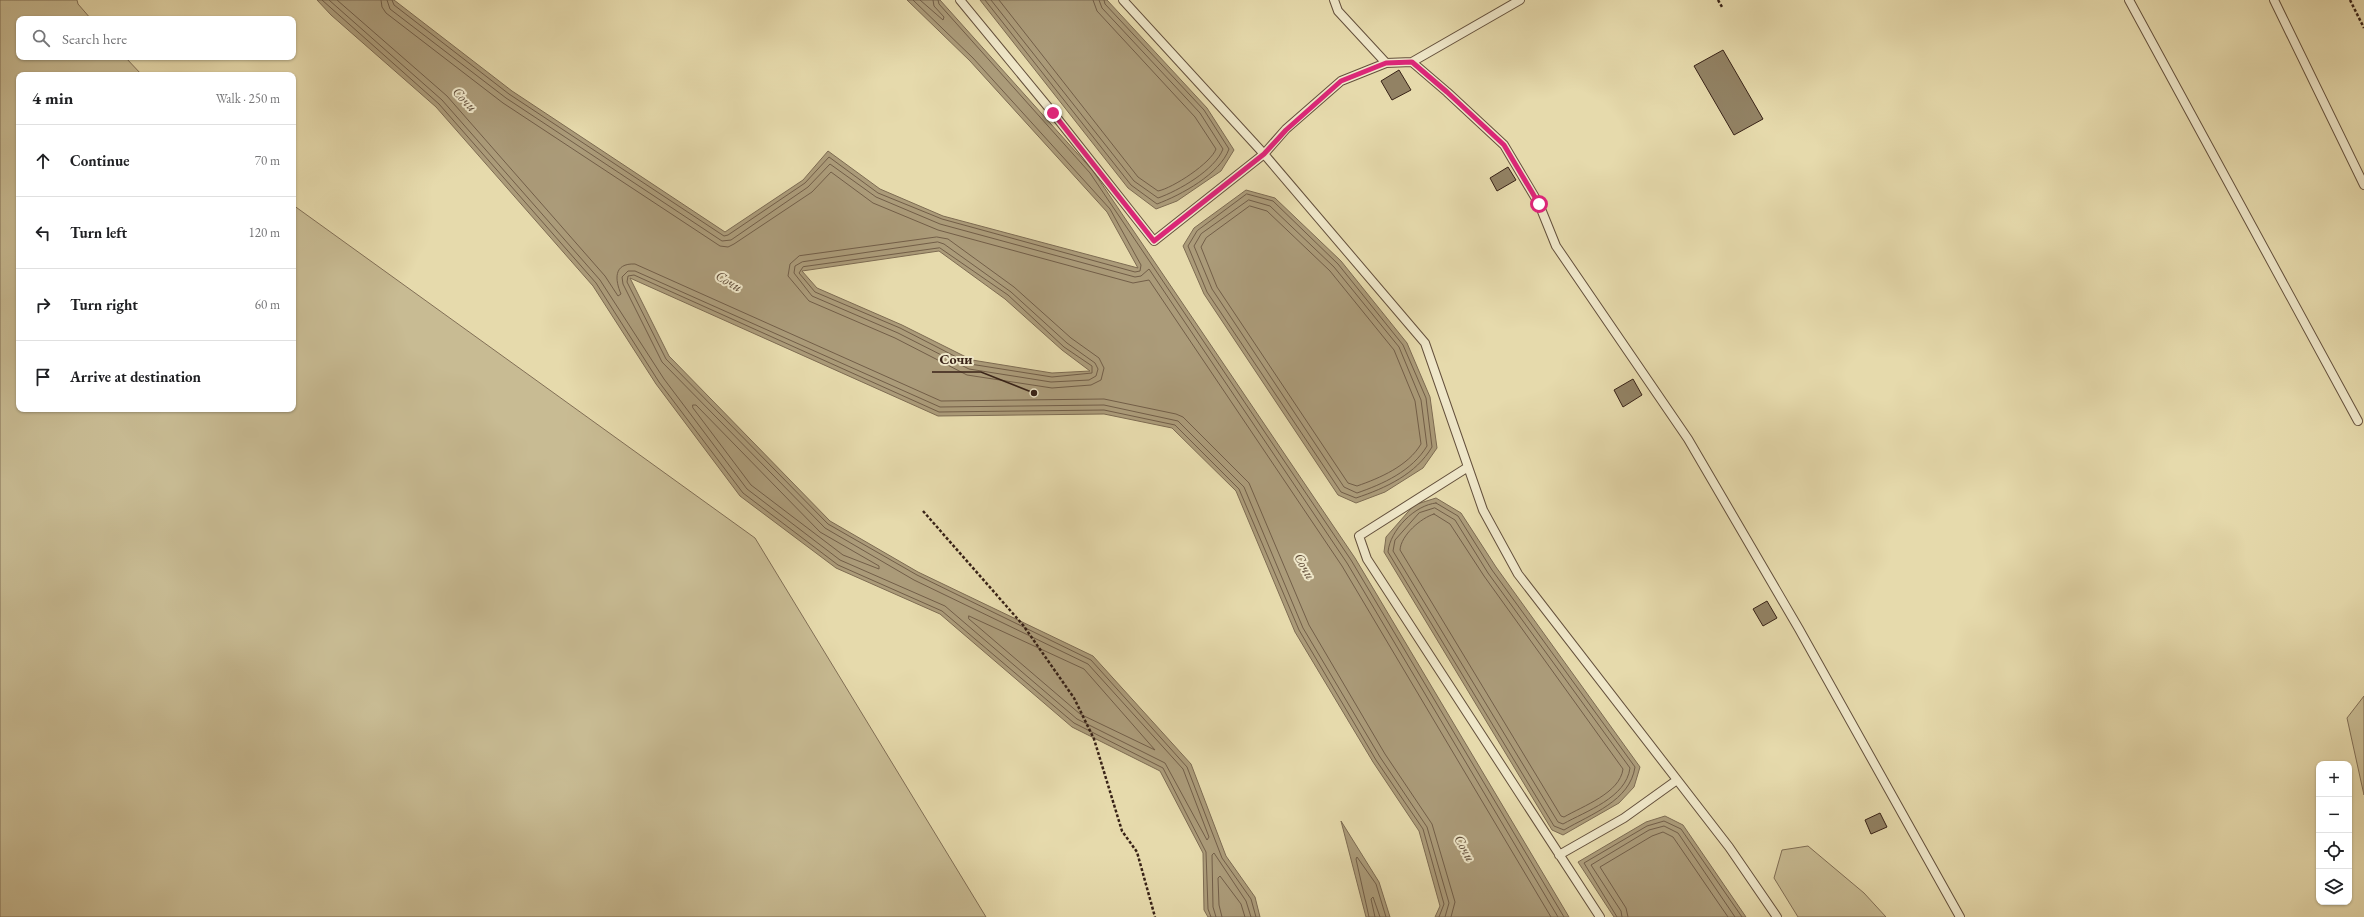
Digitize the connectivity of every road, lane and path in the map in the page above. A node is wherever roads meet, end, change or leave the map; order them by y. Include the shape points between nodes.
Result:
1 (960, 0) edge
2 (1123, 0) edge
3 (1334, 0) edge
4 (1520, 0) edge
5 (1718, 0) edge
6 (2129, 0) edge
7 (2274, 0) edge
8 (2350, 0) edge
9 (1722, 7) dead end
10 (2364, 28) edge
11 (1412, 62) junction
12 (1386, 63) junction
13 (1264, 154) junction
14 (2364, 185) edge
15 (2358, 421) dead end
16 (1468, 467) junction
17 (923, 511) dead end
18 (1677, 780) junction
19 (1559, 855) junction
20 (1155, 917) edge
21 (1600, 917) edge
22 (1777, 917) edge
23 (1960, 917) edge

1 - 13 lane via 1154,241
2 - 13 lane
3 - 12 lane via 1338,11
4 - 11 lane
5 - 9 path
6 - 15 lane
7 - 14 lane
8 - 10 path
11 - 12 lane
11 - 23 lane via 1504,145 1539,204 1556,246 1688,439 1799,629
12 - 13 lane via 1341,81 1286,130
13 - 16 lane via 1425,343
16 - 18 lane via 1483,510 1518,574
16 - 19 lane via 1359,536 1367,559
17 - 20 path via 1023,625 1074,698 1094,739 1122,830 1137,852
18 - 19 lane via 1624,818
18 - 22 lane
19 - 21 lane

